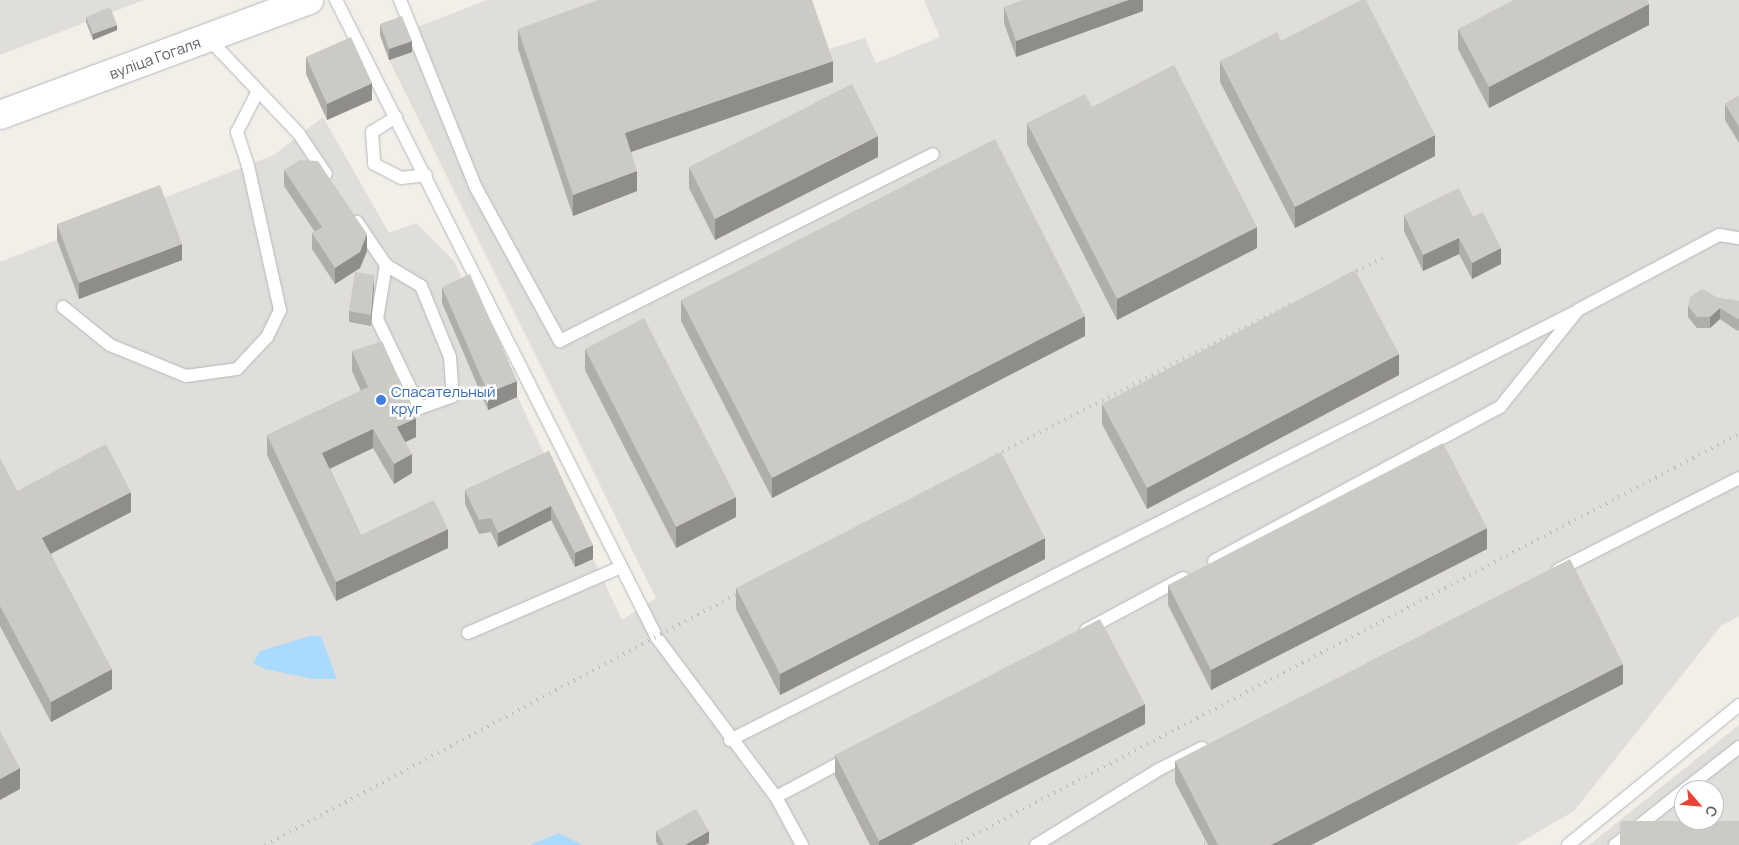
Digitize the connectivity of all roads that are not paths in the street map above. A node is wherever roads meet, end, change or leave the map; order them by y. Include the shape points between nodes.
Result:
1 (309, 0) edge
2 (336, 0) edge
3 (400, 0) edge
4 (208, 38) junction
5 (258, 91) junction
6 (0, 114) edge
7 (396, 117) junction
8 (933, 154) dead end
9 (426, 175) junction
10 (332, 183) edge
11 (348, 208) edge
12 (1739, 238) edge
13 (386, 265) junction
14 (63, 307) dead end
15 (1578, 310) junction
16 (1739, 478) edge
17 (621, 567) junction
18 (1547, 575) edge
19 (468, 633) dead end
20 (1072, 637) edge
21 (1739, 705) edge
22 (730, 740) junction
23 (1213, 742) edge
24 (1739, 747) edge
25 (863, 750) edge
26 (1697, 780) edge
27 (776, 797) junction
28 (1674, 798) edge
29 (802, 845) edge
30 (1036, 845) edge
31 (1568, 845) edge
32 (1615, 845) edge

1 - 4 main road, вуліца Гогаля
2 - 7 lane
3 - 8 lane via 476,186 560,341
4 - 5 lane
4 - 6 main road, вуліца Гогаля
5 - 10 lane via 299,134
5 - 14 lane via 237,132 248,166 280,310 267,337 237,369 186,376 110,345
7 - 9 lane
7 - 9 lane via 372,132 374,164 402,178
9 - 17 lane
11 - 13 lane
12 - 15 lane via 1719,235
13 - 13 lane via 421,286 450,358 453,396 420,408 377,319
15 - 20 lane via 1500,407
15 - 22 lane
16 - 18 lane
17 - 19 lane
17 - 22 lane via 657,638
21 - 31 lane
22 - 27 lane
23 - 30 lane via 1160,769
24 - 26 lane
25 - 27 lane
27 - 29 lane
28 - 32 lane

